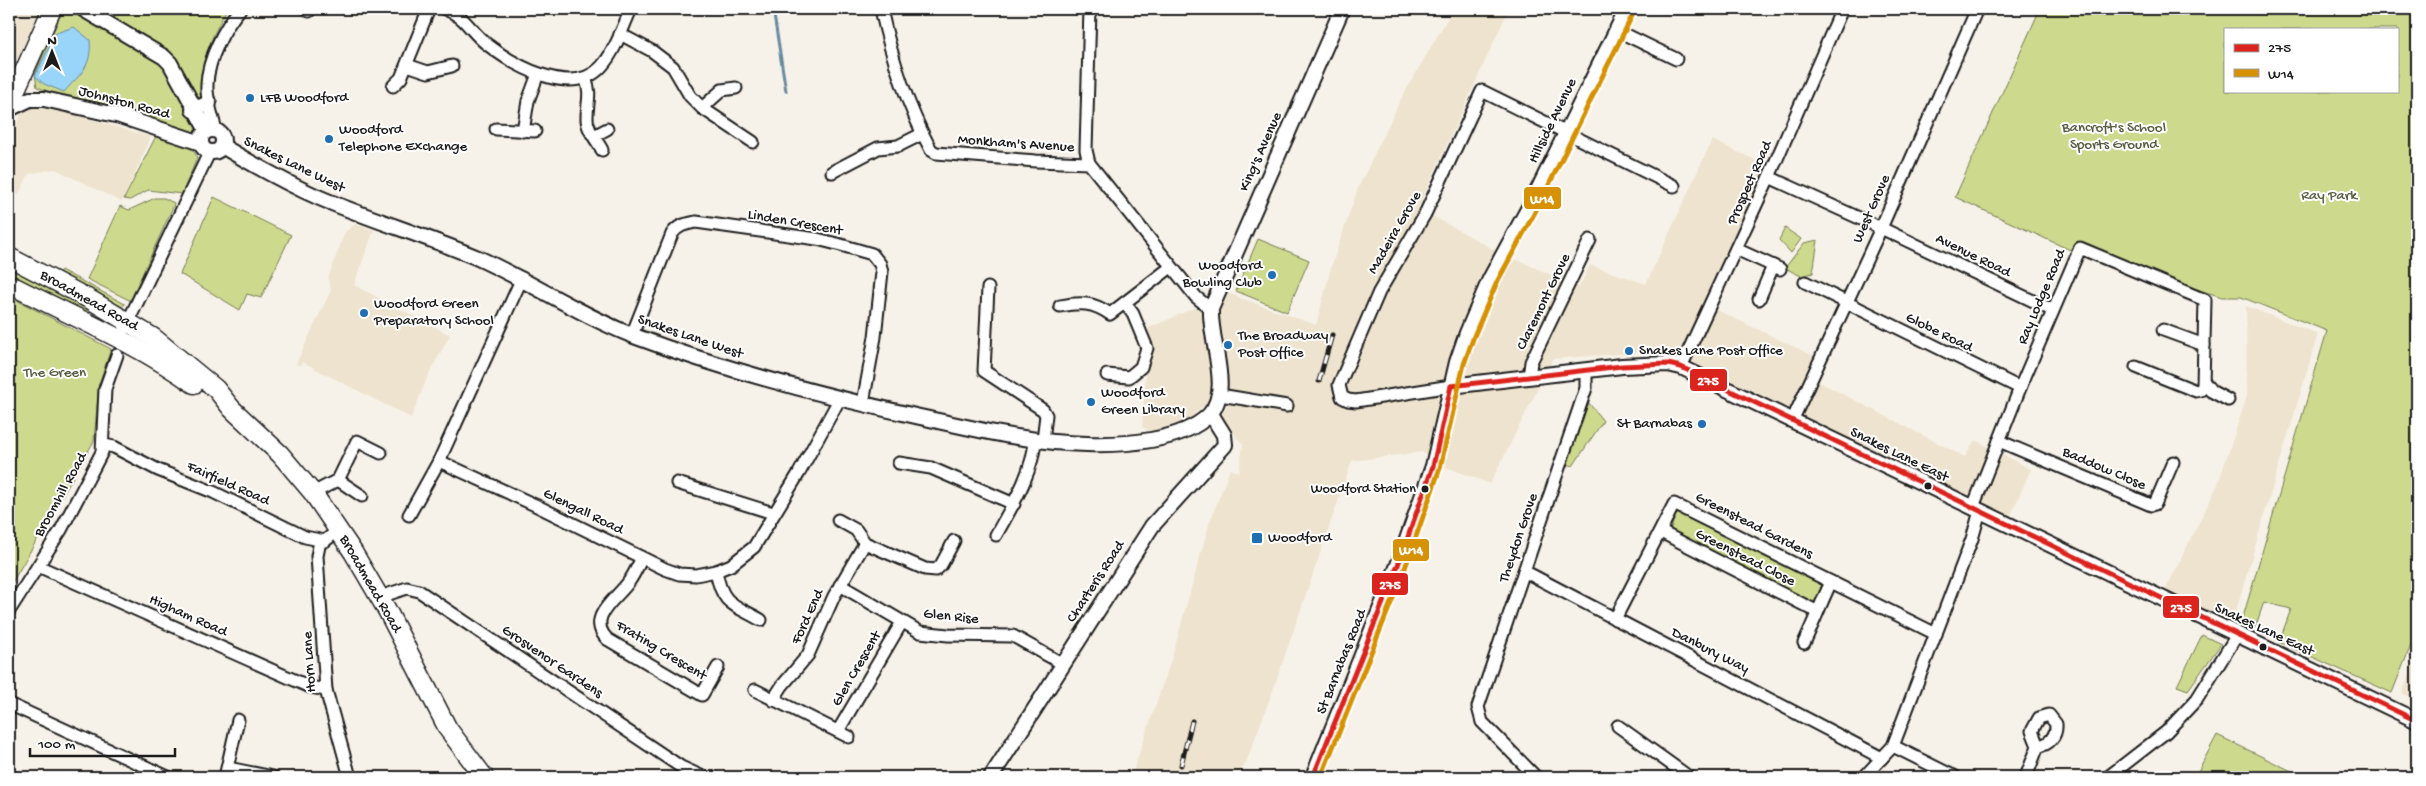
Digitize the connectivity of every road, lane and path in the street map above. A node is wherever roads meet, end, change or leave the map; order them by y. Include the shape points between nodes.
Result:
1 (52, 9) edge
2 (82, 9) edge
3 (240, 9) edge
4 (429, 9) edge
5 (445, 9) edge
6 (631, 9) edge
7 (881, 9) edge
8 (1090, 9) edge
9 (1342, 9) edge
10 (1627, 9) edge
11 (1842, 9) edge
12 (1978, 9) edge
13 (1616, 30) junction
14 (620, 34) junction
15 (1676, 60) dead end
16 (407, 65) junction
17 (452, 66) dead end
18 (538, 74) junction
19 (585, 78) junction
20 (393, 86) dead end
21 (736, 88) dead end
22 (11, 94) edge
23 (208, 103) junction
24 (702, 108) junction
25 (9, 109) edge
26 (193, 110) junction
27 (496, 129) dead end
28 (607, 129) dead end
29 (522, 131) junction
30 (534, 131) dead end
31 (1567, 132) junction
32 (922, 134) junction
33 (594, 136) junction
34 (211, 140) junction
35 (753, 142) dead end
36 (602, 150) dead end
37 (1089, 163) junction
38 (832, 172) dead end
39 (1769, 177) junction
40 (1674, 186) dead end
41 (1881, 228) junction
42 (1590, 240) dead end
43 (1736, 250) junction
44 (9, 257) edge
45 (1171, 267) junction
46 (522, 278) junction
47 (1805, 282) dead end
48 (9, 284) edge
49 (988, 288) dead end
50 (1759, 299) dead end
51 (1125, 303) junction
52 (1846, 304) junction
53 (1060, 306) dead end
54 (1211, 308) junction
55 (2052, 310) junction
56 (128, 322) junction
57 (2163, 330) dead end
58 (632, 335) junction
59 (2204, 345) junction
60 (119, 347) junction
61 (1681, 367) junction
62 (2136, 367) dead end
63 (1586, 372) junction
64 (1107, 376) dead end
65 (1529, 377) junction
66 (2204, 384) junction
67 (1451, 386) junction
68 (2020, 388) junction
69 (1340, 391) joint
70 (1220, 395) junction
71 (840, 398) junction
72 (2228, 400) dead end
73 (863, 403) junction
74 (1287, 406) dead end
75 (232, 409) junction
76 (1211, 414) junction
77 (1792, 420) junction
78 (1039, 440) junction
79 (1999, 442) junction
80 (104, 445) junction
81 (381, 453) dead end
82 (439, 461) junction
83 (2173, 462) dead end
84 (899, 463) dead end
85 (338, 480) junction
86 (677, 484) dead end
87 (313, 493) junction
88 (362, 496) dead end
89 (1014, 504) junction
90 (1976, 509) junction
91 (773, 513) junction
92 (409, 515) dead end
93 (838, 520) dead end
94 (338, 530) junction
95 (1660, 532) junction
96 (996, 535) dead end
97 (954, 540) dead end
98 (320, 541) junction
99 (866, 543) junction
100 (642, 558) junction
101 (38, 566) junction
102 (716, 571) junction
103 (1524, 571) junction
104 (1831, 582) junction
105 (840, 585) junction
106 (380, 597) junction
107 (1816, 610) junction
108 (9, 611) edge
109 (1616, 619) junction
110 (761, 620) dead end
111 (902, 622) junction
112 (1936, 634) junction
113 (2237, 635) junction
114 (1804, 643) dead end
115 (1063, 664) junction
116 (718, 667) dead end
117 (326, 690) junction
118 (755, 690) dead end
119 (773, 700) junction
120 (9, 704) edge
121 (238, 720) dead end
122 (2417, 721) edge
123 (1618, 726) dead end
124 (838, 731) junction
125 (849, 736) dead end
126 (1893, 746) junction
127 (2038, 746) dead end
128 (1882, 758) junction
129 (226, 772) edge
130 (697, 776) edge
131 (168, 777) edge
132 (273, 777) edge
133 (350, 777) edge
134 (484, 777) edge
135 (990, 777) edge
136 (1313, 777) edge
137 (1536, 777) edge
138 (1689, 777) edge
139 (1864, 777) edge
140 (1955, 777) edge
141 (2026, 777) edge
142 (2108, 777) edge

1 - 22 main road
2 - 26 street via 164,57
3 - 23 street via 220,40 210,65 206,85
4 - 16 street
5 - 18 street via 464,19 488,46
6 - 14 street
7 - 32 street, Monkham's Avenue via 893,56
8 - 37 street via 1086,150
9 - 54 street, King's Avenue
10 - 13 street, Hillside Avenue
11 - 39 street, Prospect Road
12 - 41 street, West Grove
13 - 15 street
13 - 31 street, Hillside Avenue
14 - 19 street via 602,66
14 - 24 street via 652,51 672,67 690,96
16 - 17 street via 428,72
16 - 20 street
18 - 19 street via 559,80
18 - 29 street
19 - 33 street via 590,93 586,117
21 - 24 street via 722,90
23 - 26 street
23 - 34 street
24 - 35 street
25 - 34 street, Johnston Road via 30,99 44,99
26 - 34 street
27 - 29 street
28 - 33 street
29 - 30 street
31 - 40 street, Madeira Grove
31 - 67 street, Hillside Avenue via 1478,304
31 - 69 street, Madeira Grove via 1484,86 1425,214 1379,292 1340,377
32 - 37 street, Monkham's Avenue via 936,153
32 - 38 street via 898,146 878,148
33 - 36 street
34 - 46 street, Snakes Lane West via 321,198
34 - 56 street, Broomhill Road
37 - 45 street, Monkham's Avenue
39 - 41 street, Avenue Road
39 - 43 street, Prospect Road
41 - 52 street, West Grove
41 - 55 street, Avenue Road
42 - 65 street, Claremont Grove via 1531,362
43 - 50 street via 1776,268
43 - 61 street, Prospect Road
44 - 56 main road, Broadmead Road
45 - 51 street
45 - 54 street, Monkham's Avenue via 1202,304
46 - 58 street, Snakes Lane West via 575,310
46 - 82 street
47 - 52 street, Globe Road
48 - 60 main road, Broadmead Road
49 - 78 street via 984,371 1043,410 1046,415
51 - 53 street via 1110,314 1082,302
51 - 64 street via 1147,348 1141,367 1129,377
52 - 68 street, Globe Road
52 - 77 street, West Grove
54 - 70 street
55 - 59 street, Ray Lodge Road via 2078,250 2083,248 2205,300
55 - 68 street, Ray Lodge Road
56 - 60 street, Broomhill Road
56 - 75 main road, Broadmead Road via 204,377
57 - 59 street
58 - 71 street, Snakes Lane West via 758,377
58 - 73 street, Linden Crescent via 672,234 685,224 696,222 817,239 872,254 882,272
59 - 66 street, Ray Lodge Road
60 - 75 main road, Broadmead Road via 170,367 211,398
60 - 80 street, Broomhill Road via 105,389
61 - 63 street, Snakes Lane East via 1631,365
61 - 77 street, Snakes Lane East
62 - 66 street via 2196,391 2201,390
63 - 65 street, Snakes Lane East
63 - 103 street, Theydon Grove via 1586,388
65 - 67 street, Snakes Lane East
66 - 72 street
67 - 69 street, Snakes Lane East via 1356,401 1342,397
67 - 136 street, St Barnabas Road via 1430,475 1398,565
68 - 79 street, Ray Lodge Road
70 - 74 street
70 - 76 street
71 - 73 street, Snakes Lane West
71 - 91 street, Glengall Road
73 - 78 street, Snakes Lane West
75 - 87 main road, Broadmead Road via 280,454
76 - 78 street, Snakes Lane West via 1180,432 1150,440 1119,444
76 - 115 street, Charteris Road via 1224,435 1224,445 1152,526
77 - 90 street, Snakes Lane East
78 - 89 street
79 - 83 street, Baddow Close via 2153,505
79 - 90 street, Ray Lodge Road
80 - 98 street, Fairfield Road
80 - 101 street, Broomhill Road via 86,486
81 - 85 street via 357,442
82 - 92 street
82 - 100 street, Glengall Road
84 - 89 street via 931,468
85 - 87 street
85 - 88 street
86 - 91 street
87 - 94 main road, Broadmead Road
89 - 96 street
90 - 112 street, Ray Lodge Road
90 - 113 street, Snakes Lane East
91 - 102 street, Glengall Road via 754,546 731,565
93 - 99 street via 856,530
94 - 98 street via 325,541
94 - 106 main road, Broadmead Road
95 - 104 street, Greenstead Gardens via 1672,506 1677,504
95 - 107 street, Greenstead Close
95 - 109 street, Greenstead Gardens
97 - 99 street via 936,570 917,566
98 - 117 street, Horn Lane via 317,556
99 - 105 street, Ford End
100 - 102 street, Glengall Road via 679,574
100 - 116 street, Frating Crescent via 630,581 601,613 602,633 702,695
101 - 108 street, Broomhill Road
101 - 117 street, Higham Road via 310,687
102 - 110 street via 719,589 726,600
103 - 109 street, Danbury Way
103 - 137 street, Theydon Grove via 1480,701 1479,713 1482,722
104 - 107 street
104 - 112 street, Greenstead Gardens
105 - 111 street, Glen Rise
105 - 119 street, Ford End via 808,655
106 - 130 street, Grosvenor Gardens via 406,588 420,591
106 - 134 main road, Broadmead Road via 448,729
107 - 114 street via 1817,616
109 - 128 street, Danbury Way
111 - 115 street, Glen Rise via 920,632 1013,636
111 - 124 street, Glen Crescent
112 - 126 street, Ray Lodge Road
113 - 122 street, Snakes Lane East
113 - 142 street via 2197,699 2166,732
115 - 135 street, Charteris Road
117 - 133 street, Horn Lane
118 - 119 street, Glen Crescent
119 - 124 street, Glen Crescent
120 - 131 street
121 - 129 street
123 - 138 street
124 - 125 street, Glen Crescent
126 - 128 street
126 - 140 street
127 - 141 street
128 - 139 street
129 - 132 street

